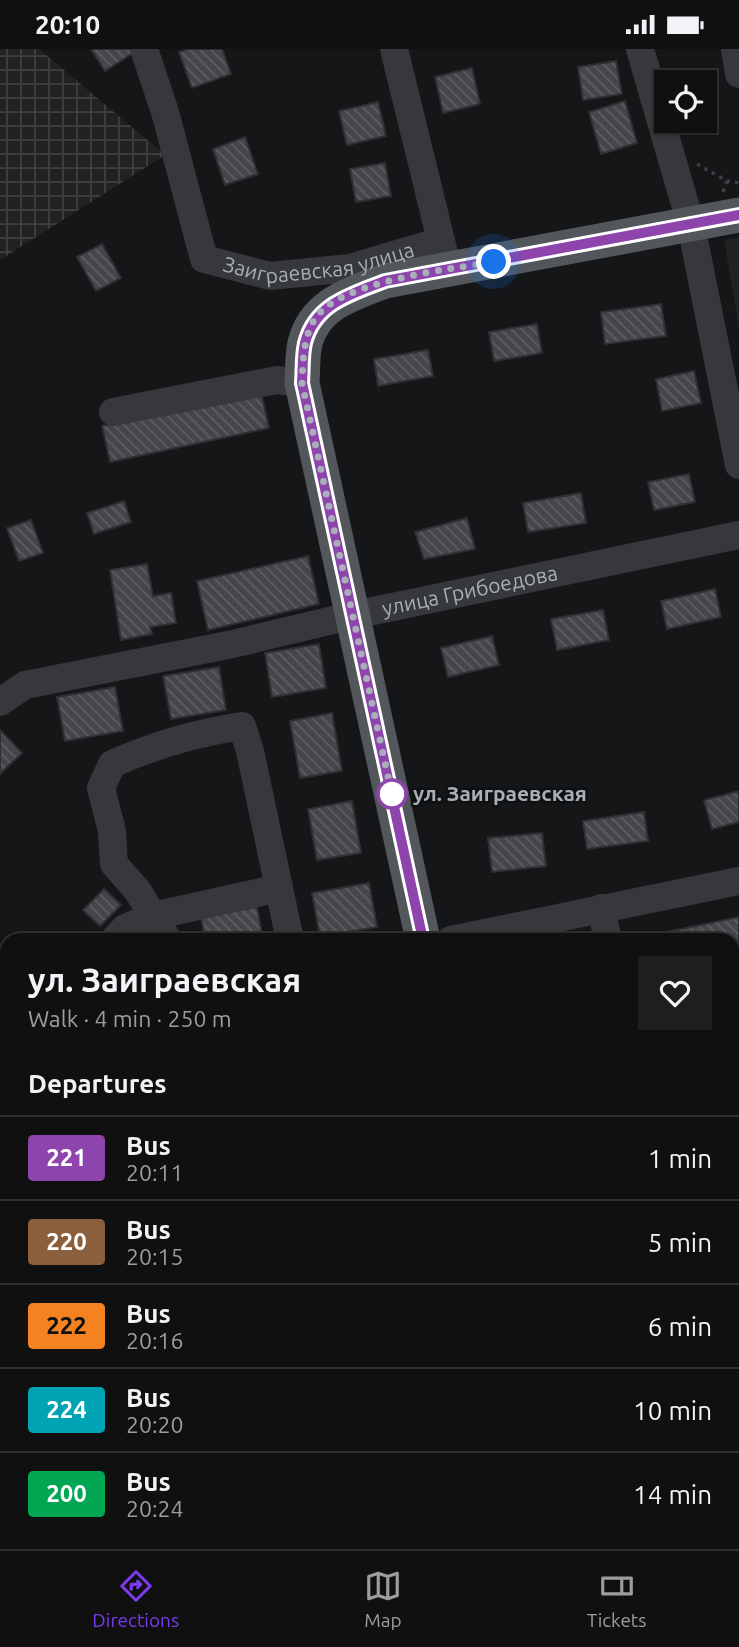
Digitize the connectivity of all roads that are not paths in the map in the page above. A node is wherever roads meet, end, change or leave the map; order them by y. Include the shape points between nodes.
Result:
1 (144, 49) edge
2 (394, 49) edge
3 (640, 49) edge
4 (735, 49) edge
5 (739, 74) edge
6 (739, 215) edge
7 (691, 225) junction
8 (444, 256) junction
9 (302, 383) junction
10 (113, 412) dead end
11 (739, 465) edge
12 (739, 535) edge
13 (354, 615) junction
14 (0, 702) edge
15 (739, 881) edge
16 (279, 888) junction
17 (601, 908) junction
18 (153, 916) junction
19 (545, 930) edge
20 (120, 933) edge
21 (164, 933) edge
22 (289, 933) edge
23 (422, 933) edge
24 (517, 933) edge
25 (606, 933) edge

1 - 8 street, Заиграевская улица via 204,259 270,276
2 - 8 street
3 - 7 street
4 - 5 street
6 - 7 main road
7 - 8 main road
7 - 11 street
8 - 9 main road via 339,299 315,318 305,344
9 - 10 street via 277,380
9 - 13 main road
12 - 13 street, улица Грибоедова
13 - 14 street, улица Грибоедова via 233,645 25,685
13 - 23 main road
15 - 17 street
16 - 18 street
16 - 18 street via 242,726 216,730 148,748 112,764 101,788 112,831 114,864
16 - 22 street
17 - 19 street
17 - 25 street
18 - 20 street
18 - 21 street
19 - 24 street

